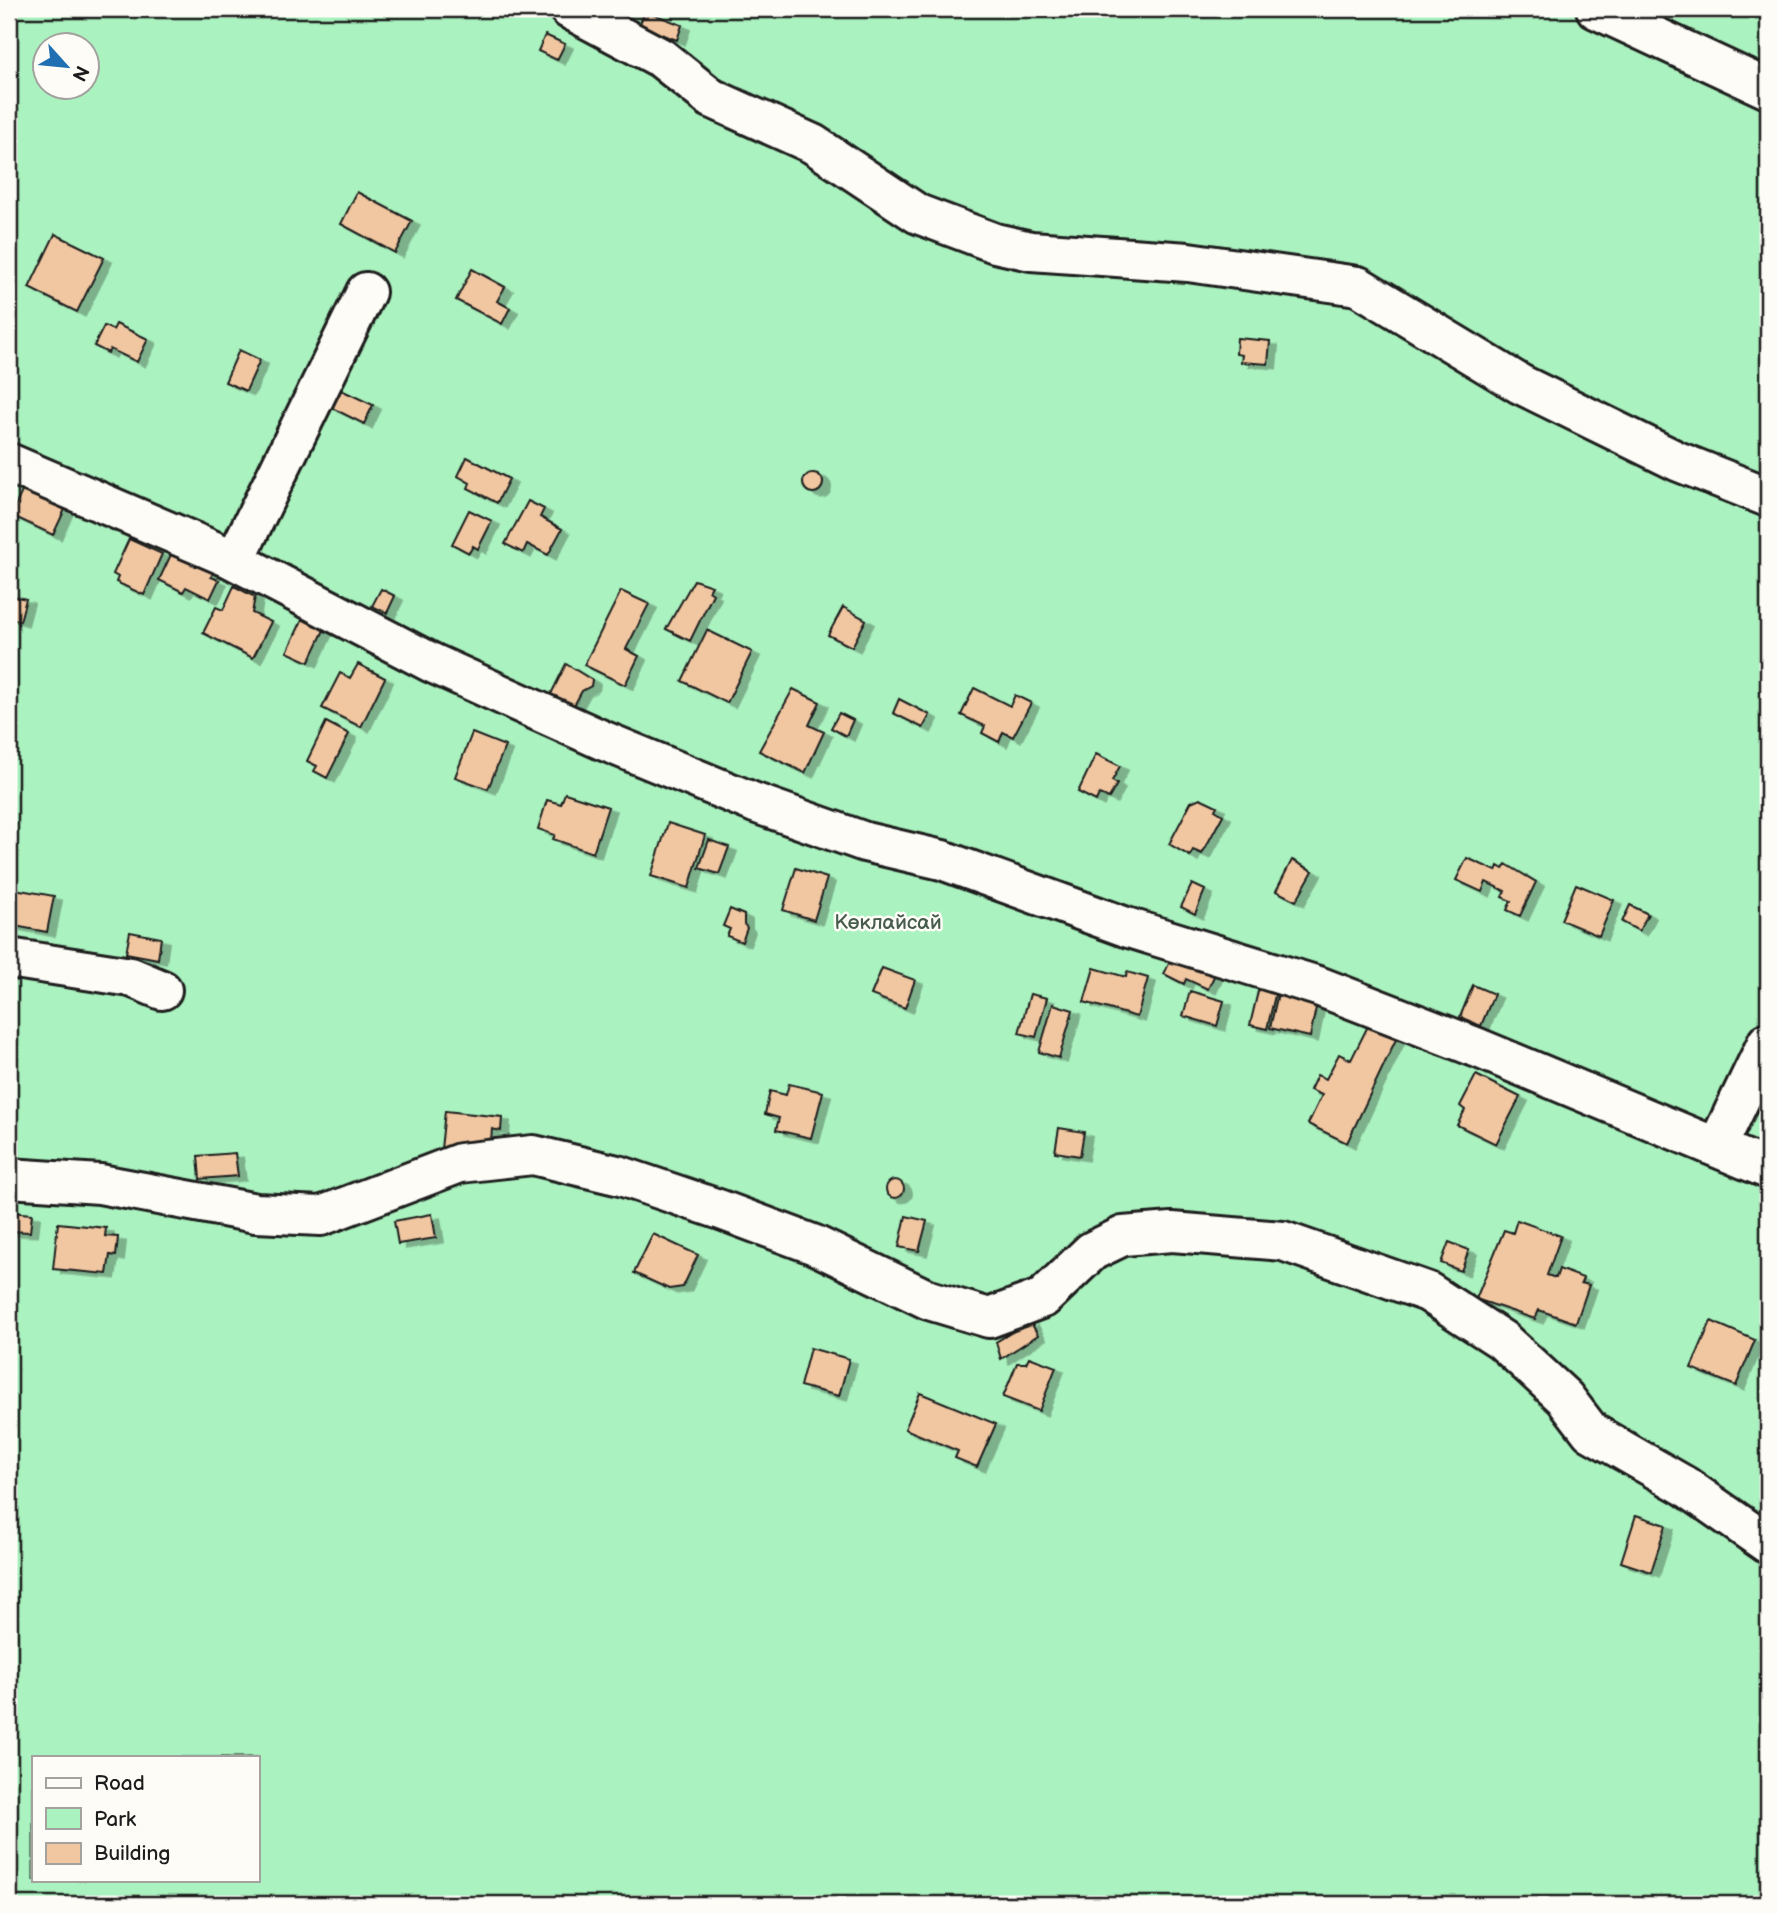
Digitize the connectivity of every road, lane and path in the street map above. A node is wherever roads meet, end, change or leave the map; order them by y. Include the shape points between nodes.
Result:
1 (569, 9) edge
2 (1596, 9) edge
3 (1768, 89) edge
4 (366, 292) dead end
5 (9, 463) edge
6 (1768, 497) edge
7 (235, 560) junction
8 (9, 958) edge
9 (162, 990) dead end
10 (1767, 1042) edge
11 (1717, 1147) junction
12 (1768, 1169) edge
13 (9, 1178) edge
14 (1768, 1544) edge

1 - 6 street via 661,58 711,98 813,144 918,214 995,243 1031,251 1188,261 1358,286 1520,384 1677,461
2 - 3 street
4 - 7 street
5 - 7 street
7 - 11 street via 432,663 755,803 865,842 942,860 1125,927 1318,986
8 - 9 street via 131,977
10 - 11 street
11 - 12 street
13 - 14 street via 100,1184 256,1213 321,1216 460,1163 533,1156 621,1176 721,1210 815,1245 929,1300 989,1318 1043,1297 1092,1251 1123,1236 1172,1232 1283,1241 1428,1292 1502,1340 1564,1398 1591,1433 1685,1486

